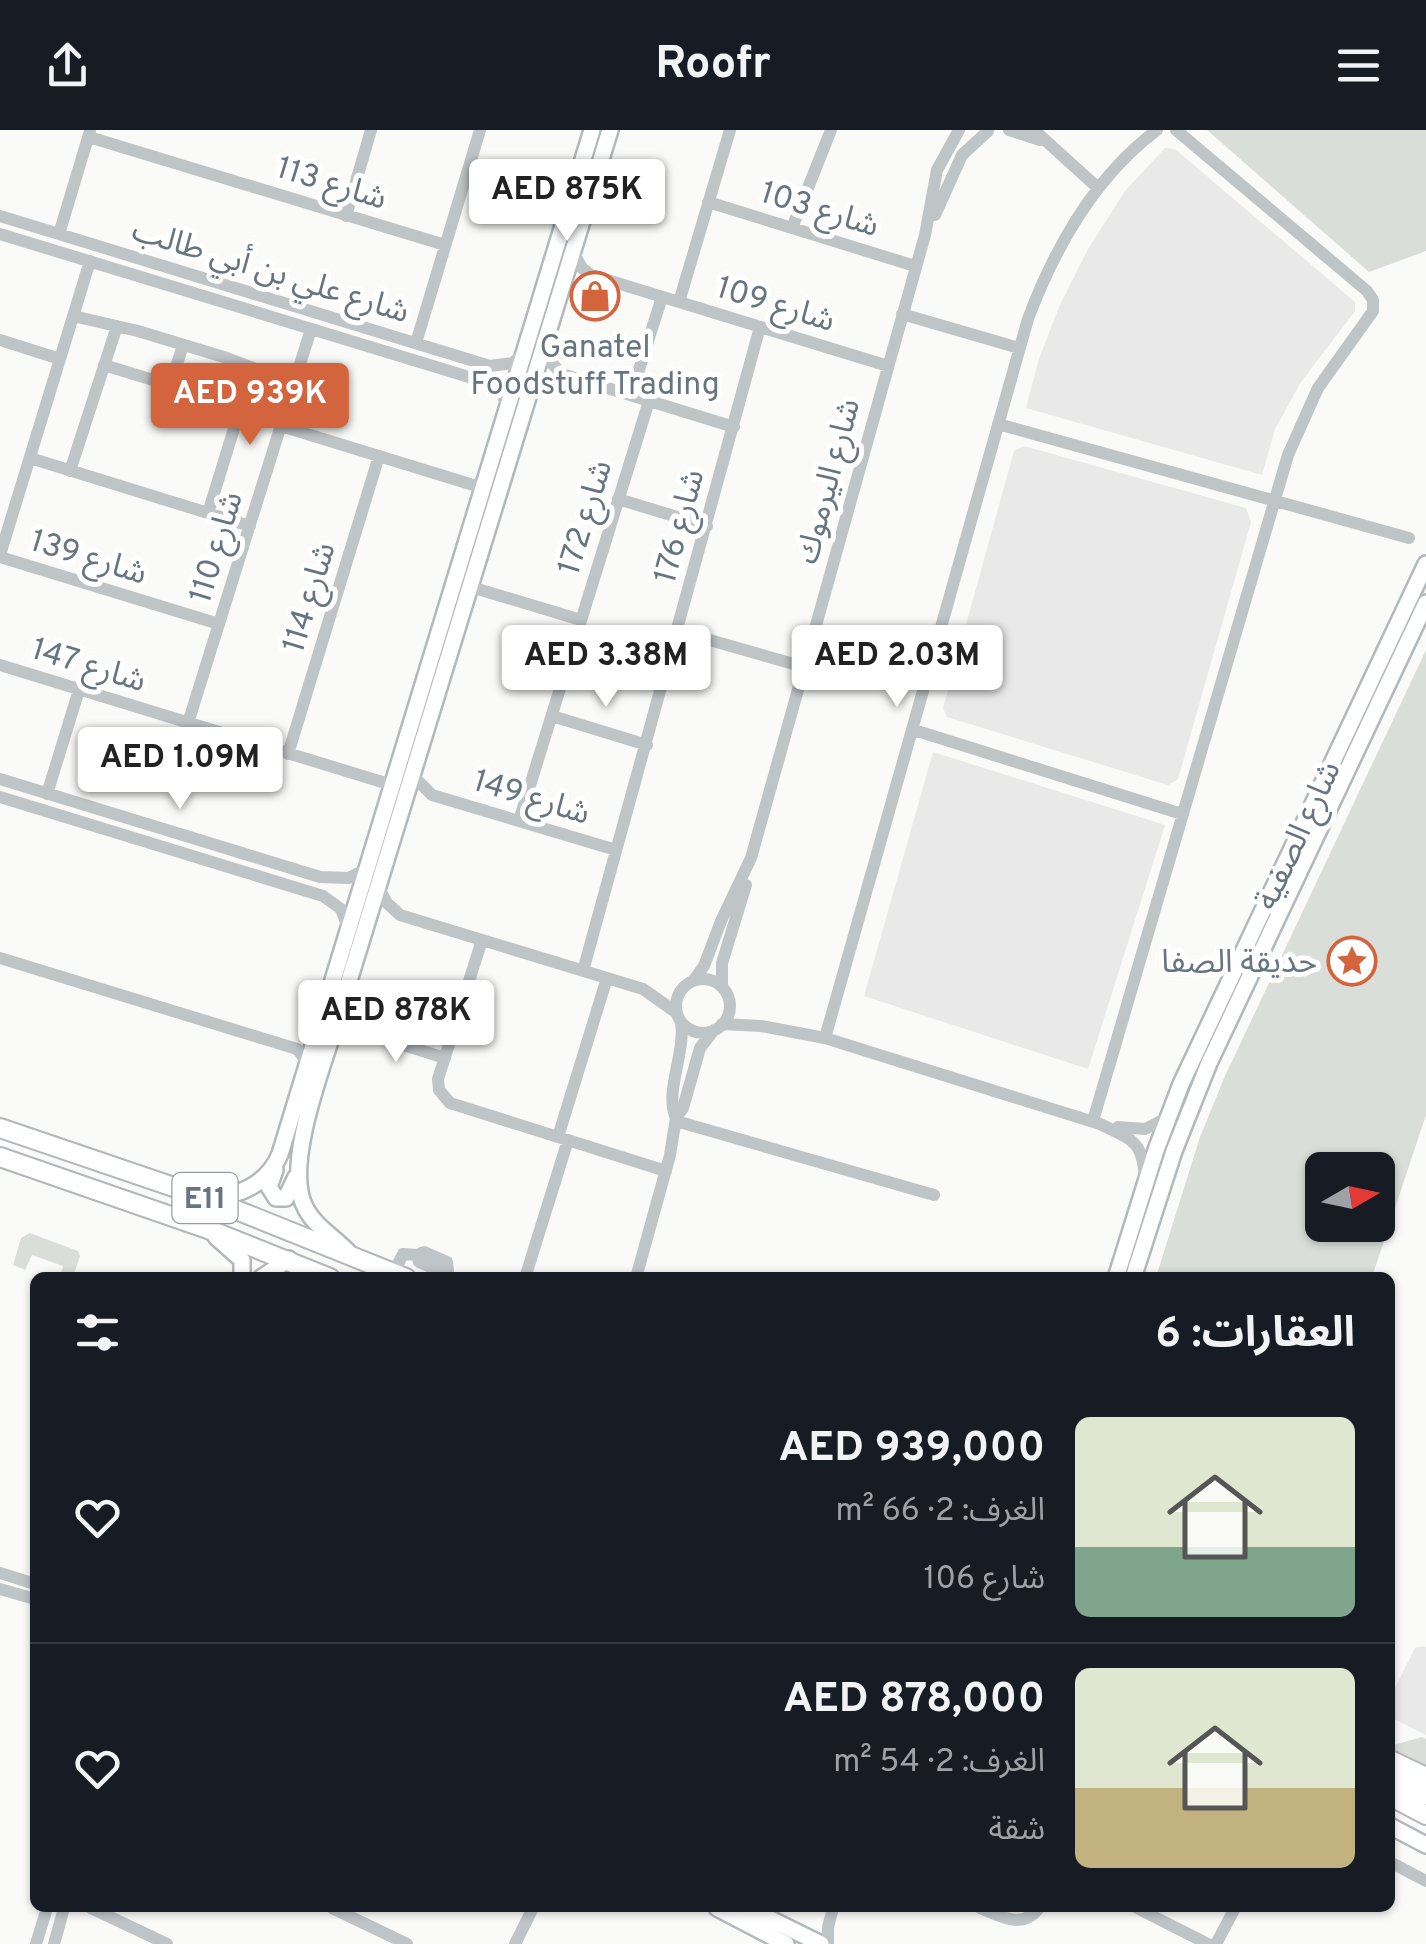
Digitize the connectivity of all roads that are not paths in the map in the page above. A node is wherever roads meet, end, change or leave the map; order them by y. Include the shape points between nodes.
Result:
1 (371, 130) edge
2 (480, 130) edge
3 (592, 130) edge
4 (610, 130) edge
5 (730, 130) edge
6 (831, 130) edge
7 (959, 130) edge
8 (987, 130) edge
9 (1001, 130) edge
10 (1009, 130) edge
11 (1034, 130) edge
12 (1157, 130) edge
13 (1176, 130) edge
14 (90, 133) edge
15 (1044, 143) junction
16 (1098, 188) junction
17 (708, 202) junction
18 (0, 216) edge
19 (346, 216) junction
20 (792, 228) junction
21 (0, 234) edge
22 (59, 234) junction
23 (924, 235) junction
24 (445, 245) junction
25 (573, 252) junction
26 (90, 261) junction
27 (916, 266) junction
28 (186, 273) junction
29 (560, 275) junction
30 (591, 275) junction
31 (212, 281) junction
32 (180, 289) junction
33 (662, 296) junction
34 (207, 298) junction
35 (679, 302) junction
36 (902, 314) junction
37 (73, 316) junction
38 (760, 327) junction
39 (124, 328) junction
40 (311, 329) junction
41 (0, 340) edge
42 (416, 343) junction
43 (183, 345) junction
44 (1019, 348) junction
45 (542, 352) junction
46 (524, 353) junction
47 (450, 354) junction
48 (60, 359) junction
49 (104, 366) junction
50 (888, 366) junction
51 (252, 370) junction
52 (444, 370) junction
53 (562, 374) junction
54 (294, 384) junction
55 (532, 384) junction
56 (170, 386) junction
57 (632, 396) junction
58 (649, 401) junction
59 (165, 402) dead end
60 (241, 406) junction
61 (508, 406) junction
62 (998, 424) junction
63 (281, 426) junction
64 (734, 427) junction
65 (380, 456) junction
66 (30, 458) junction
67 (70, 471) junction
68 (483, 488) junction
69 (618, 499) junction
70 (1273, 501) junction
71 (208, 513) junction
72 (483, 516) junction
73 (250, 526) junction
74 (707, 526) junction
75 (1409, 538) dead end
76 (0, 556) edge
77 (1426, 564) edge
78 (471, 586) junction
79 (1426, 603) edge
80 (581, 620) junction
81 (219, 624) junction
82 (678, 631) junction
83 (0, 665) edge
84 (804, 667) junction
85 (79, 690) junction
86 (552, 716) junction
87 (188, 724) junction
88 (914, 730) junction
89 (647, 745) junction
90 (288, 754) junction
91 (400, 776) junction
92 (0, 779) edge
93 (47, 794) junction
94 (432, 795) junction
95 (0, 797) edge
96 (404, 804) junction
97 (1182, 814) junction
98 (519, 821) junction
99 (616, 850) junction
100 (751, 858) junction
101 (366, 869) junction
102 (310, 874) junction
103 (378, 888) junction
104 (304, 890) junction
105 (400, 915) junction
106 (366, 927) junction
107 (348, 928) junction
108 (482, 940) junction
109 (0, 958) edge
110 (583, 971) junction
111 (607, 978) junction
112 (689, 984) junction
113 (722, 988) junction
114 (643, 990) junction
115 (729, 1004) junction
116 (340, 1009) junction
117 (679, 1017) junction
118 (762, 1026) junction
119 (718, 1027) junction
120 (359, 1031) junction
121 (332, 1037) junction
122 (825, 1038) junction
123 (306, 1052) junction
124 (445, 1058) junction
125 (1167, 1118) junction
126 (676, 1119) junction
127 (1096, 1122) junction
128 (0, 1128) edge
129 (563, 1138) junction
130 (0, 1158) edge
131 (277, 1161) junction
132 (666, 1170) junction
133 (296, 1175) junction
134 (1146, 1180) junction
135 (934, 1195) dead end
136 (209, 1199) junction
137 (205, 1228) junction
138 (352, 1257) junction
139 (289, 1259) junction
140 (242, 1272) edge
141 (270, 1272) edge
142 (317, 1272) edge
143 (392, 1272) edge
144 (400, 1272) edge
145 (442, 1272) edge
146 (526, 1272) edge
147 (638, 1272) edge
148 (1118, 1272) edge
149 (1135, 1272) edge
150 (0, 1573) edge
151 (30, 1582) edge
152 (0, 1589) edge
153 (30, 1598) edge
154 (1395, 1762) edge
155 (1426, 1777) edge
156 (1395, 1780) edge
157 (1426, 1795) edge
158 (1395, 1799) edge
159 (1426, 1815) edge
160 (1395, 1829) edge
161 (1426, 1845) edge
162 (1395, 1865) edge
163 (1426, 1881) edge
164 (46, 1912) edge
165 (99, 1912) edge
166 (340, 1912) edge
167 (530, 1912) edge
168 (725, 1912) edge
169 (756, 1912) edge
170 (990, 1912) edge
171 (1036, 1912) edge
172 (1145, 1912) edge
173 (1232, 1912) edge
174 (63, 1913) edge
175 (831, 1914) edge
176 (819, 1942) edge
177 (36, 1944) edge
178 (54, 1944) edge
179 (166, 1944) edge
180 (408, 1944) edge
181 (515, 1944) edge
182 (786, 1944) edge
183 (1212, 1944) edge

1 - 19 street
2 - 24 street
3 - 29 main road
4 - 25 main road
5 - 17 street
6 - 20 street
7 - 23 street, شارع اليرموك via 937,170
8 - 9 street
8 - 23 street, شارع اليرموك via 962,156
10 - 15 street
11 - 15 street
12 - 16 street
13 - 70 street via 1372,300 1373,311 1306,410
14 - 19 street, شارع 113
14 - 22 street
15 - 16 street
16 - 44 street via 1051,264
17 - 20 street, شارع 103
17 - 35 street
18 - 22 street, شارع علي بن أبي طالب
19 - 24 street, شارع 113
20 - 27 street, شارع 103
21 - 26 street, شارع علي بن أبي طالب
22 - 28 street, شارع علي بن أبي طالب
23 - 27 street, شارع اليرموك
24 - 42 street
25 - 29 main road
25 - 30 street
26 - 32 street, شارع علي بن أبي طالب
26 - 37 street
27 - 36 street, شارع اليرموك
28 - 31 street, شارع علي بن أبي طالب
28 - 32 street
29 - 30 street
29 - 45 main road
29 - 46 main road
30 - 33 street, شارع 109
31 - 34 street
31 - 42 street, شارع علي بن أبي طالب
32 - 34 street, شارع علي بن أبي طالب
33 - 35 street, شارع 109
33 - 57 street
34 - 40 street, شارع علي بن أبي طالب
35 - 38 street, شارع 109
36 - 44 street
36 - 50 street, شارع اليرموك
37 - 39 street
37 - 48 street
38 - 50 street, شارع 109
38 - 64 street, شارع 176
39 - 43 street
39 - 49 street
40 - 52 street, شارع علي بن أبي طالب
40 - 54 street, شارع 110
41 - 48 street
42 - 47 street, شارع علي بن أبي طالب
43 - 51 street
43 - 56 street
44 - 62 street
45 - 53 street
45 - 55 main road
46 - 47 street, شارع علي بن أبي طالب via 498,366
46 - 61 main road
47 - 52 street
48 - 66 street
49 - 56 street
49 - 67 street
50 - 84 street, شارع اليرموك
51 - 54 street
51 - 60 street
52 - 61 street, شارع علي بن أبي طالب via 489,384
53 - 55 street
53 - 57 street
54 - 63 street, شارع 110
55 - 72 main road
56 - 59 street
56 - 60 street
57 - 58 street
58 - 64 street
58 - 69 street, شارع 172
60 - 71 street
61 - 68 main road
62 - 70 street
62 - 88 street
63 - 65 street
63 - 73 street, شارع 110
64 - 74 street, شارع 176
65 - 68 street
65 - 90 street, شارع 114
66 - 67 street
66 - 76 street
67 - 71 street
68 - 72 main road
69 - 74 street
69 - 80 street, شارع 172
70 - 75 street
70 - 97 street
71 - 73 street
72 - 78 main road
72 - 91 main road
73 - 81 street, شارع 110
74 - 82 street, شارع 176
76 - 81 street, شارع 139
77 - 125 main road, شارع الصفية
78 - 80 street
78 - 91 main road
79 - 149 main road, شارع الصفية via 1209,1063
80 - 86 street, شارع 172
81 - 87 street, شارع 110
82 - 84 street
82 - 89 street, شارع 176
83 - 85 street, شارع 147
84 - 100 street, شارع اليرموك
85 - 87 street, شارع 147
85 - 93 street
86 - 89 street
86 - 98 street, شارع 172
87 - 90 street, شارع 147
88 - 97 street
88 - 122 street
89 - 99 street, شارع 176
90 - 91 street, شارع 147
91 - 94 street, شارع 149
91 - 96 main road
91 - 101 main road
92 - 93 street
93 - 102 street
94 - 96 street, شارع 149
94 - 98 street, شارع 149
95 - 104 street
96 - 103 main road
97 - 127 street
98 - 99 street, شارع 149
99 - 110 street, شارع 176
100 - 112 street, شارع اليرموك via 704,966
100 - 113 street, شارع اليرموك via 722,963
101 - 102 street via 340,880
101 - 107 main road
102 - 104 street via 313,882
103 - 105 street
103 - 106 main road
104 - 107 street via 336,904
105 - 106 street
105 - 108 street
106 - 116 main road
107 - 123 main road
108 - 110 street
108 - 124 street
109 - 123 street
110 - 111 street
111 - 114 street
111 - 129 street
112 - 113 street via 708,980
112 - 114 street
112 - 117 street via 677,998
113 - 115 street
114 - 117 street
115 - 118 street
115 - 119 street
116 - 120 street
116 - 121 main road
117 - 119 street via 699,1033
117 - 126 street
118 - 119 street
118 - 122 street
119 - 126 street via 700,1048
120 - 121 street
120 - 124 street
121 - 133 main road
122 - 127 street
123 - 131 main road
124 - 129 street via 438,1084 445,1100
125 - 127 street via 1137,1130
125 - 134 main road, شارع الصفية
126 - 132 street
126 - 135 street
127 - 134 street via 1139,1147
128 - 136 highway, E11
129 - 132 street
129 - 146 street
130 - 137 highway, E11
131 - 133 main road via 272,1196 286,1198
131 - 136 main road via 254,1186
132 - 147 street
133 - 138 main road via 305,1208
134 - 148 main road, شارع الصفية
136 - 138 highway, E11
137 - 139 highway, E11
137 - 140 main road via 242,1260
138 - 143 highway, E11
139 - 141 main road
139 - 142 highway, E11
144 - 145 street via 403,1254
150 - 151 street
152 - 153 street
154 - 155 highway
156 - 157 highway
158 - 159 highway
160 - 161 main road
162 - 163 street
164 - 177 street
165 - 179 street
166 - 180 street
167 - 181 street
168 - 182 main road
169 - 176 main road
170 - 171 street via 1020,1920
172 - 183 street
173 - 183 street
174 - 178 street
175 - 176 street

